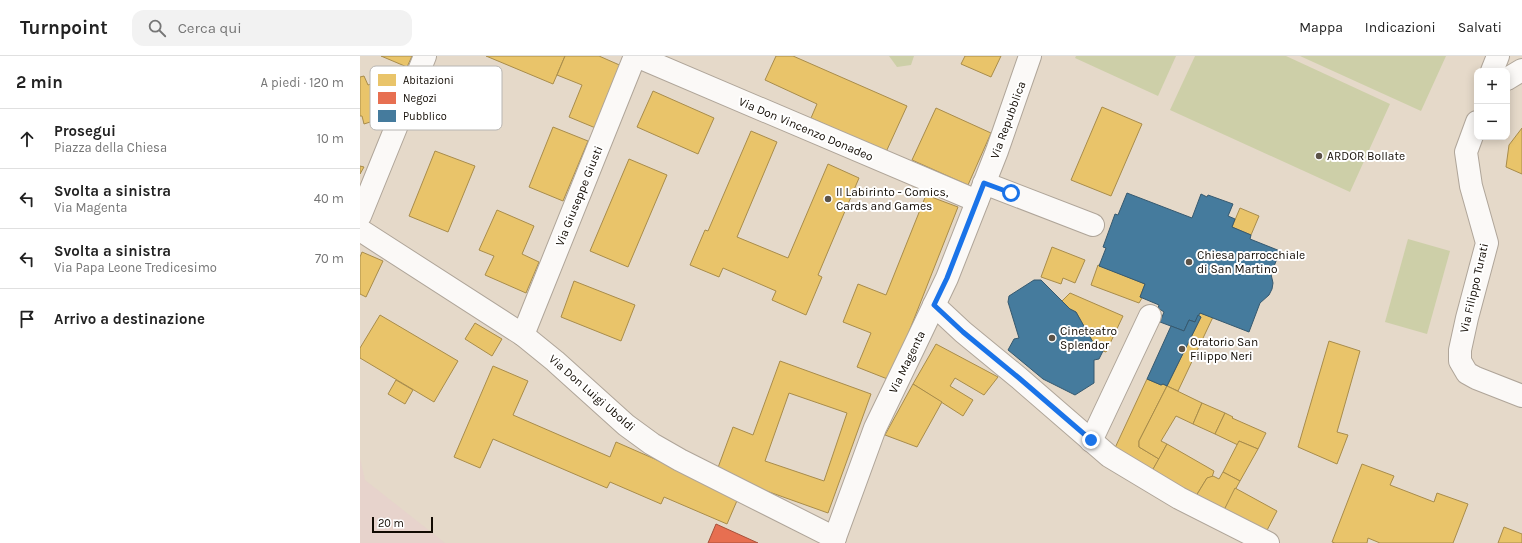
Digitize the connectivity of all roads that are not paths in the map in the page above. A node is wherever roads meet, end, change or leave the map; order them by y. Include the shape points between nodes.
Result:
1 (425, 56) edge
2 (636, 56) edge
3 (1030, 56) edge
4 (1498, 56) edge
5 (421, 66) edge
6 (1493, 68) edge
7 (1522, 70) edge
8 (1510, 77) edge
9 (395, 130) edge
10 (1474, 130) edge
11 (981, 192) junction
12 (360, 216) edge
13 (1094, 225) dead end
14 (360, 230) edge
15 (934, 305) junction
16 (1150, 316) dead end
17 (523, 335) junction
18 (1522, 396) edge
19 (1091, 440) junction
20 (834, 541) edge
21 (1268, 543) edge

1 - 5 street
2 - 11 street, Via Don Vincenzo Donadeo
2 - 17 street, Via Giuseppe Giusti
3 - 11 street, Via Repubblica
4 - 6 street
7 - 8 street
9 - 12 street
10 - 18 street, Via Filippo Turati via 1466,152 1471,186 1487,243 1467,318 1460,361 1467,373
11 - 13 street, Via Don Vincenzo Donadeo
11 - 15 street, Via Magenta
14 - 17 street, Via Don Luigi Uboldi
15 - 19 street
15 - 20 street, Via Magenta via 875,428
16 - 19 street
17 - 20 street, Via Don Luigi Uboldi via 626,425 652,444
19 - 21 street via 1109,456 1179,498

